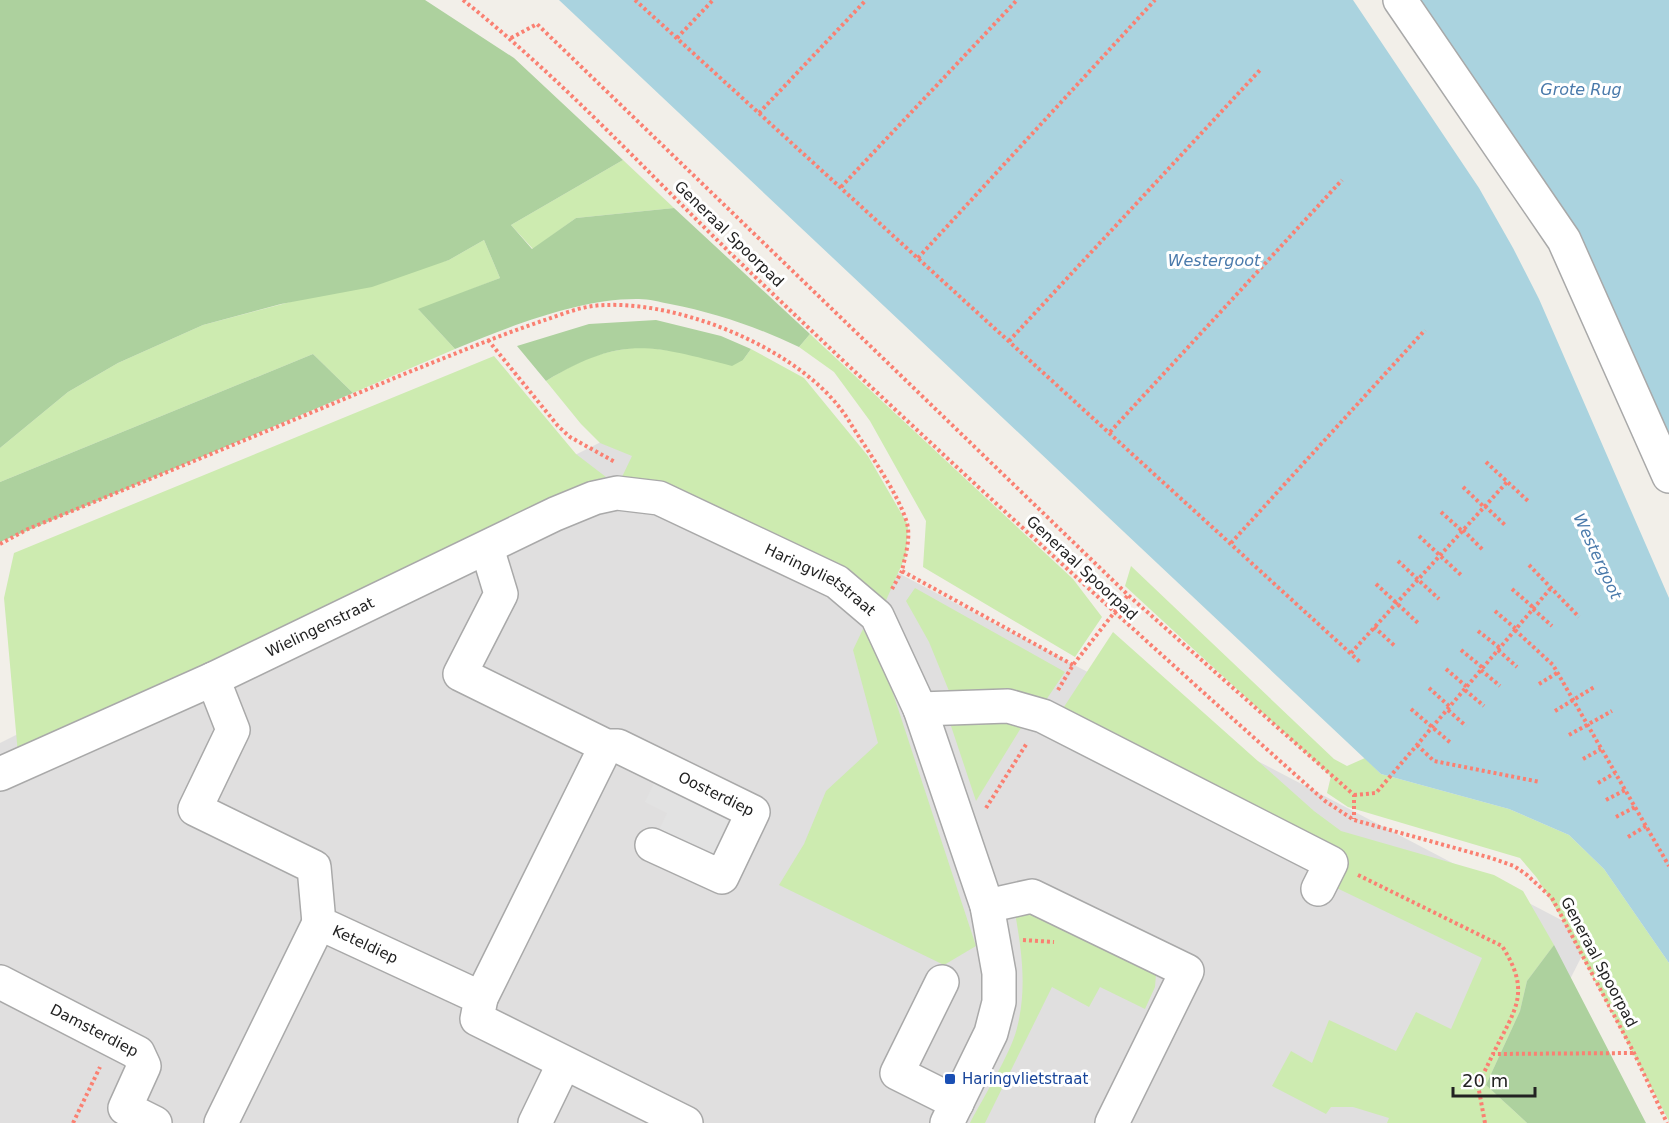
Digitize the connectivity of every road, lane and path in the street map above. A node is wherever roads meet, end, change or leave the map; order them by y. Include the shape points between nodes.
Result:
1 (463, 0) edge
2 (635, 0) edge
3 (713, 0) edge
4 (866, 0) edge
5 (1017, 0) edge
6 (1155, 0) edge
7 (1400, 0) edge
8 (677, 38) junction
9 (511, 39) junction
10 (1260, 70) dead end
11 (759, 113) junction
12 (1342, 180) dead end
13 (841, 187) junction
14 (918, 258) junction
15 (1425, 330) dead end
16 (488, 340) junction
17 (1009, 341) junction
18 (1110, 432) junction
19 (1486, 462) dead end
20 (1669, 476) edge
21 (1507, 482) junction
22 (1463, 488) dead end
23 (642, 494) junction
24 (1528, 501) dead end
25 (1484, 507) junction
26 (1441, 512) dead end
27 (1506, 526) dead end
28 (1462, 530) junction
29 (1419, 536) dead end
30 (1231, 543) junction
31 (0, 544) edge
32 (487, 548) junction
33 (1484, 549) dead end
34 (1440, 555) junction
35 (1398, 561) dead end
36 (1529, 565) dead end
37 (1461, 575) dead end
38 (1418, 579) junction
39 (1376, 584) dead end
40 (1550, 589) junction
41 (1512, 590) dead end
42 (1128, 596) junction
43 (1439, 599) dead end
44 (1396, 603) junction
45 (1534, 609) junction
46 (1495, 611) dead end
47 (1112, 612) junction
48 (1579, 617) dead end
49 (1418, 623) dead end
50 (1552, 626) dead end
51 (1374, 627) junction
52 (1516, 630) junction
53 (1478, 631) dead end
54 (1396, 647) dead end
55 (1499, 649) junction
56 (1461, 650) dead end
57 (1351, 653) junction
58 (1361, 663) dead end
59 (1072, 665) dead end
60 (1517, 667) dead end
61 (1446, 669) dead end
62 (1482, 669) junction
63 (1557, 674) junction
64 (213, 679) junction
65 (1539, 684) dead end
66 (1500, 686) dead end
67 (1596, 686) dead end
68 (1429, 688) dead end
69 (1466, 689) junction
70 (1573, 700) junction
71 (1484, 706) dead end
72 (1449, 708) junction
73 (920, 709) junction
74 (1411, 709) dead end
75 (1555, 711) dead end
76 (1612, 711) dead end
77 (1587, 725) junction
78 (1466, 726) dead end
79 (1432, 728) junction
80 (1569, 735) dead end
81 (1452, 744) dead end
82 (1417, 745) junction
83 (606, 746) junction
84 (1601, 749) junction
85 (1583, 759) dead end
86 (1615, 773) junction
87 (0, 774) edge
88 (1540, 782) dead end
89 (1598, 783) dead end
90 (1625, 790) junction
91 (1354, 795) junction
92 (1606, 800) dead end
93 (1635, 807) junction
94 (1616, 817) dead end
95 (1354, 820) junction
96 (1646, 826) junction
97 (1628, 837) dead end
98 (652, 844) dead end
99 (1668, 863) edge
100 (1325, 876) joint
101 (987, 906) junction
102 (319, 923) junction
103 (0, 982) edge
104 (942, 982) dead end
105 (481, 998) junction
106 (113, 1040) junction
107 (1634, 1053) junction
108 (1493, 1054) junction
109 (564, 1063) junction
110 (952, 1113) edge
111 (73, 1123) edge
112 (155, 1123) edge
113 (221, 1123) edge
114 (535, 1123) edge
115 (686, 1123) edge
116 (1112, 1123) edge
117 (1485, 1123) edge
118 (1667, 1123) edge

1 - 9 path, Generaal Spoorpad
2 - 8 path
3 - 8 path
4 - 11 path
5 - 13 path
6 - 14 path
7 - 20 street via 1564,240
8 - 11 path
9 - 42 path via 537,24
9 - 47 path, Generaal Spoorpad via 749,272
10 - 17 path
11 - 13 path
12 - 18 path
13 - 14 path
14 - 17 path
15 - 30 path
16 - 23 path via 558,426 623,466
16 - 31 path via 28,529
16 - 59 path via 573,310 606,304 706,320 760,345 809,378 841,409 899,504 907,525 908,544 902,571
17 - 18 path
18 - 30 path
19 - 21 path
21 - 24 path
21 - 25 path
22 - 25 path
23 - 32 street, Wielingenstraat via 594,498
23 - 73 street, Haringvlietstraat via 673,502 850,591 877,616
25 - 27 path
25 - 28 path
26 - 28 path
28 - 33 path
28 - 34 path
29 - 34 path
30 - 57 path
32 - 64 street, Wielingenstraat
32 - 83 street, Oosterdiep via 501,594 460,675
34 - 37 path
34 - 38 path
35 - 38 path
36 - 40 path
38 - 43 path
38 - 44 path
39 - 44 path
40 - 45 path
40 - 48 path
41 - 45 path
42 - 47 path
42 - 91 path
44 - 49 path
44 - 51 path
45 - 50 path
45 - 52 path
46 - 52 path
47 - 95 path, Generaal Spoorpad via 1325,801
51 - 54 path
51 - 57 path
52 - 55 path
52 - 63 path
53 - 55 path
55 - 60 path
55 - 62 path
56 - 62 path
57 - 58 path
61 - 69 path
62 - 66 path
62 - 69 path
63 - 65 path
63 - 70 path
64 - 87 street, Wielingenstraat
64 - 102 street, Keteldiep via 232,730 195,809 314,867
67 - 70 path
68 - 72 path
69 - 71 path
69 - 72 path
70 - 75 path
70 - 77 path
72 - 78 path
72 - 79 path
73 - 100 street via 1008,706 1043,716
73 - 101 street, Haringvlietstraat
74 - 79 path
76 - 77 path
77 - 80 path
77 - 84 path
79 - 81 path
79 - 82 path
82 - 88 path via 1434,761
82 - 91 path via 1376,793
83 - 98 street, Oosterdiep via 618,746 753,812 722,877
83 - 105 street
84 - 85 path
84 - 86 path
86 - 89 path
86 - 90 path
90 - 92 path
90 - 93 path
91 - 95 path
93 - 94 path
93 - 96 path
95 - 107 path, Generaal Spoorpad via 1491,858 1515,866 1527,875 1552,898
96 - 97 path
96 - 99 path
100 - 108 path via 1502,946 1516,968 1520,987 1517,1005
101 - 110 street, Haringvlietstraat via 999,973 999,1002 991,1033
101 - 116 street via 1032,896 1187,971
102 - 105 street, Keteldiep
102 - 113 street
103 - 106 street, Damsterdiep
104 - 110 street, Haringvlietstraat via 897,1073
105 - 109 street via 477,1019
106 - 111 path
106 - 112 street, Damsterdiep via 138,1053 144,1066 125,1108
107 - 108 path
107 - 118 path, Generaal Spoorpad
108 - 117 path via 1478,1085
109 - 114 street
109 - 115 street

